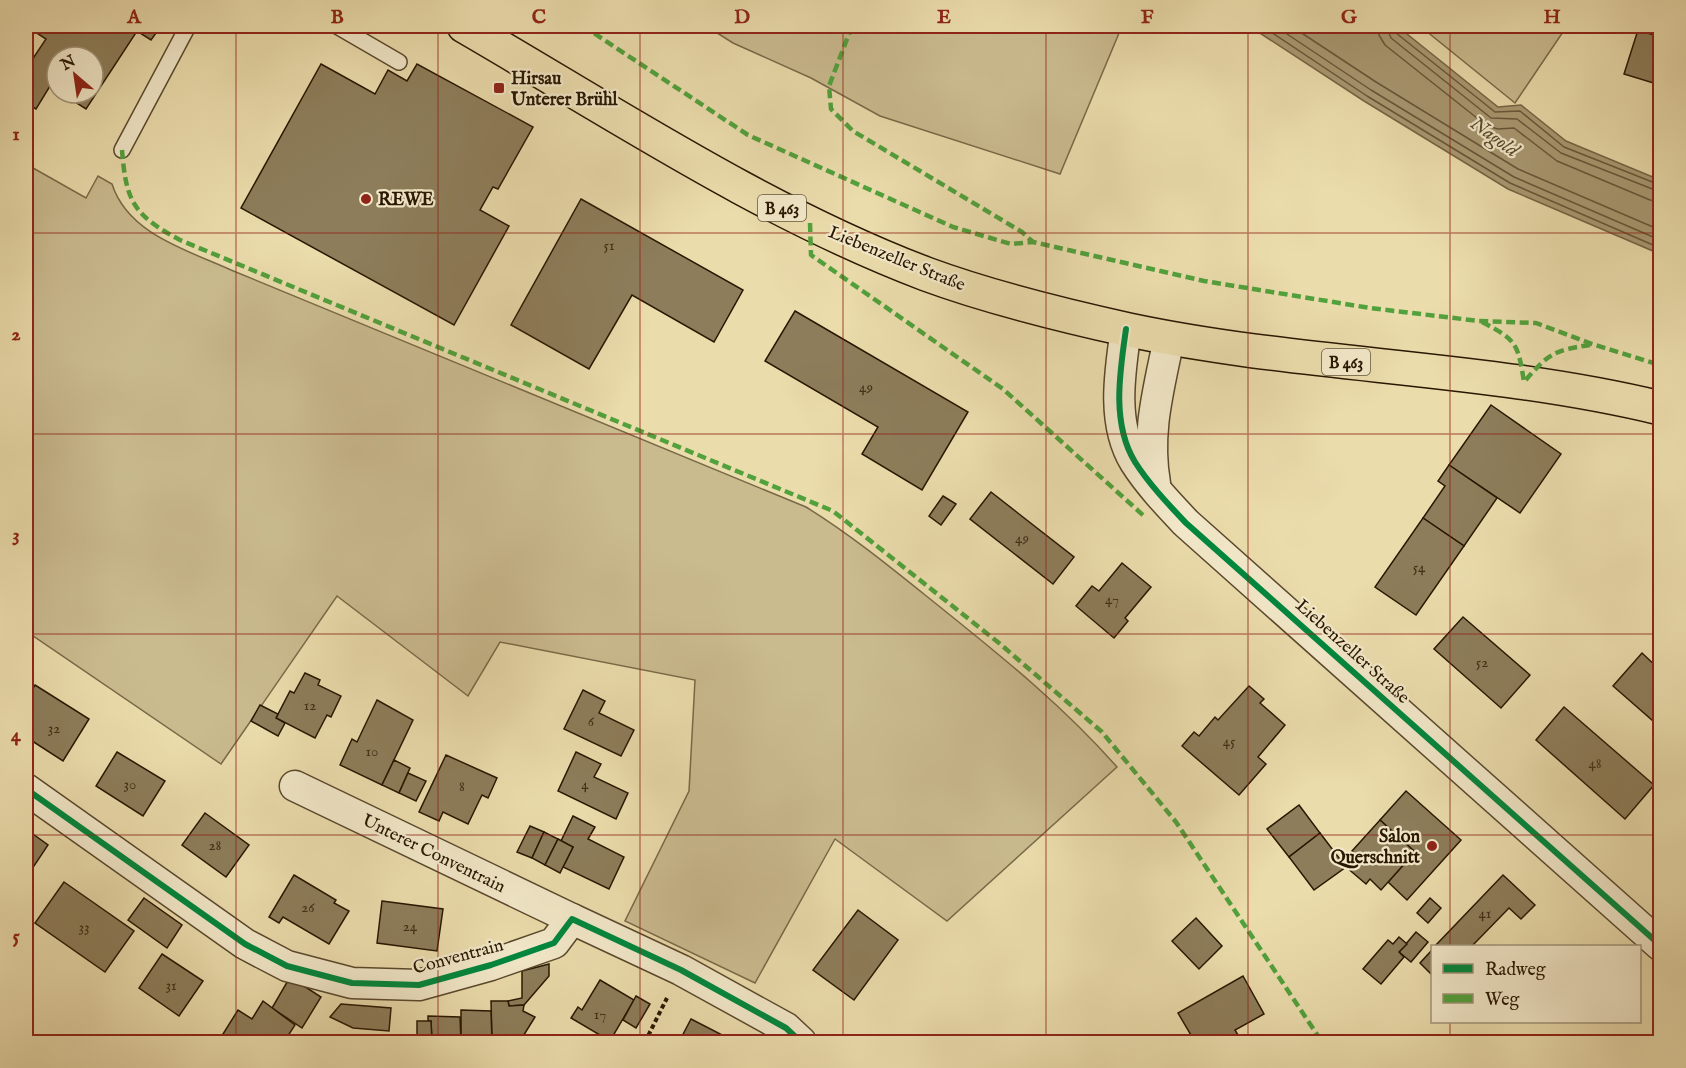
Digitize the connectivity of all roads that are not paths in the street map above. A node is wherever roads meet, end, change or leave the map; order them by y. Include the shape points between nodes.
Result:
1 (188, 26) edge
2 (338, 26) edge
3 (464, 26) edge
4 (399, 62) dead end
5 (122, 150) dead end
6 (1126, 329) junction
7 (1169, 338) junction
8 (1660, 408) edge
9 (1156, 489) junction
10 (295, 786) dead end
11 (26, 789) edge
12 (572, 919) junction
13 (1660, 945) edge
14 (801, 1042) edge

1 - 5 lane
2 - 4 lane
3 - 6 main road, Liebenzeller Straße / B 463 via 810,223 926,274
6 - 7 main road, Liebenzeller Straße / B 463
6 - 9 street, Liebenzeller Straße via 1119,377 1122,427 1134,460
7 - 8 main road, Liebenzeller Straße / B 463 via 1524,382
7 - 9 street via 1152,422 1150,453
9 - 13 street, Liebenzeller Straße via 1186,523
10 - 12 street, Unterer Conventrain
11 - 12 street, Conventrain via 245,944 287,966 352,983 419,985 471,971 554,943
12 - 14 street via 681,970 786,1028

